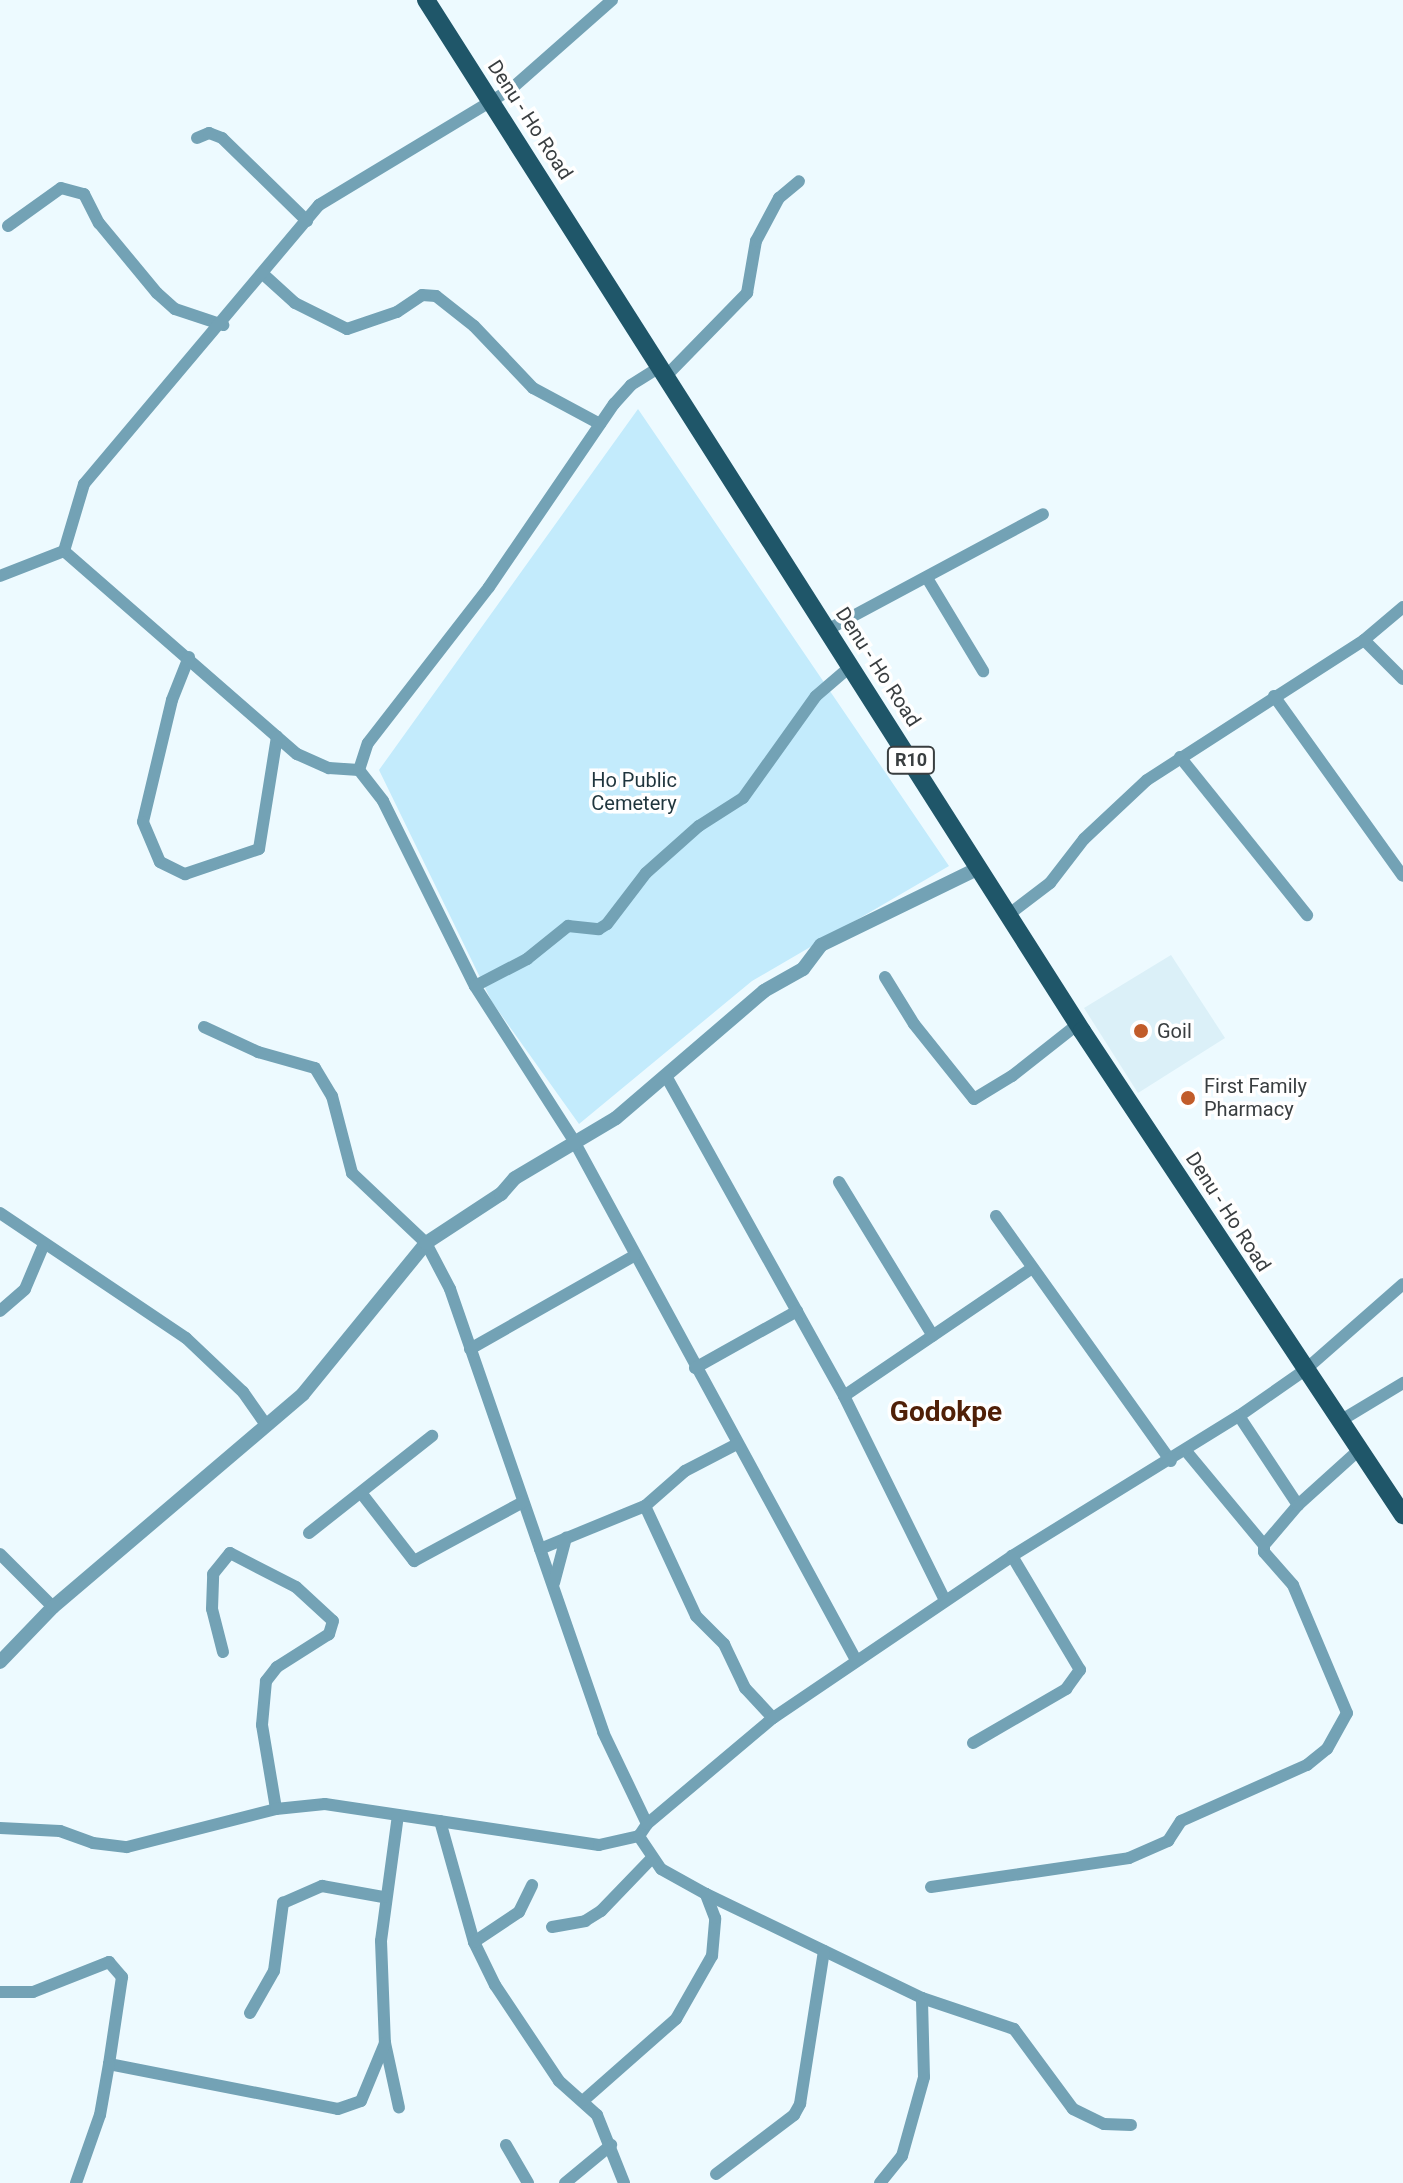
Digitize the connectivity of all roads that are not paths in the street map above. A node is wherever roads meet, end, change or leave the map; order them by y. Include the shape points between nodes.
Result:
1 (426, 0) edge
2 (612, 0) edge
3 (491, 100) junction
4 (197, 138) dead end
5 (799, 181) dead end
6 (307, 221) junction
7 (8, 226) dead end
8 (263, 274) junction
9 (223, 325) junction
10 (664, 370) junction
11 (600, 424) junction
12 (1043, 514) dead end
13 (64, 551) junction
14 (0, 576) edge
15 (927, 578) junction
16 (1403, 607) edge
17 (827, 630) junction
18 (1364, 640) junction
19 (189, 657) junction
20 (851, 666) junction
21 (983, 671) dead end
22 (1403, 679) edge
23 (1274, 696) junction
24 (277, 736) junction
25 (1180, 757) junction
26 (359, 770) junction
27 (979, 868) junction
28 (1403, 876) edge
29 (1008, 915) junction
30 (1307, 915) dead end
31 (885, 977) dead end
32 (475, 986) junction
33 (1078, 1024) junction
34 (204, 1027) dead end
35 (666, 1076) junction
36 (574, 1141) junction
37 (839, 1182) dead end
38 (0, 1213) edge
39 (996, 1216) dead end
40 (426, 1243) junction
41 (44, 1244) junction
42 (634, 1256) junction
43 (1032, 1268) junction
44 (1403, 1284) edge
45 (0, 1311) edge
46 (797, 1311) junction
47 (933, 1336) junction
48 (470, 1349) junction
49 (695, 1368) junction
50 (1305, 1370) junction
51 (1403, 1383) edge
52 (844, 1396) junction
53 (1239, 1416) junction
54 (1340, 1421) junction
55 (264, 1422) junction
56 (432, 1436) dead end
57 (737, 1444) junction
58 (1360, 1449) junction
59 (1186, 1451) junction
60 (1171, 1461) junction
61 (362, 1494) junction
62 (523, 1502) junction
63 (1298, 1505) junction
64 (645, 1506) junction
65 (1403, 1515) edge
66 (309, 1533) dead end
67 (566, 1538) junction
68 (1264, 1545) junction
69 (540, 1549) junction
70 (0, 1554) edge
71 (1012, 1556) junction
72 (554, 1583) junction
73 (945, 1600) junction
74 (53, 1607) junction
75 (223, 1652) dead end
76 (856, 1660) junction
77 (0, 1662) edge
78 (773, 1718) junction
79 (973, 1743) dead end
80 (276, 1809) junction
81 (398, 1815) junction
82 (440, 1821) junction
83 (647, 1824) junction
84 (0, 1828) edge
85 (639, 1836) junction
86 (651, 1859) junction
87 (532, 1885) dead end
88 (931, 1887) dead end
89 (706, 1894) junction
90 (383, 1897) junction
91 (552, 1927) dead end
92 (474, 1942) junction
93 (824, 1951) junction
94 (0, 1992) edge
95 (922, 1998) junction
96 (250, 2013) dead end
97 (385, 2043) junction
98 (109, 2064) junction
99 (584, 2100) junction
100 (399, 2108) dead end
101 (1131, 2125) dead end
102 (506, 2145) dead end
103 (611, 2145) junction
104 (716, 2174) dead end
105 (76, 2183) edge
106 (528, 2183) edge
107 (565, 2183) edge
108 (624, 2183) edge
109 (880, 2183) edge

1 - 3 main road, Denu - Ho Road / R10
2 - 3 street via 510,90
3 - 6 street via 337,191
3 - 10 main road, Denu - Ho Road / R10
4 - 6 street via 209,133 222,138
5 - 10 street via 779,198 756,241 747,293
6 - 8 street
7 - 9 street via 61,188 84,194 99,223 157,293 175,309
8 - 9 street
8 - 11 street via 295,303 347,329 397,312 422,295 436,296 474,326 533,388
9 - 13 street via 84,484
10 - 11 street via 631,385
10 - 17 main road, Denu - Ho Road / R10
11 - 26 street via 489,587 368,743
12 - 15 street
13 - 14 street
13 - 19 street
15 - 17 street
15 - 21 street
16 - 18 street
17 - 20 main road, Denu - Ho Road / R10
18 - 22 street
18 - 23 street
19 - 24 street
19 - 24 street via 172,700 143,822 160,862 185,874 259,849
20 - 27 main road, Denu - Ho Road / R10
20 - 32 street via 816,696 743,798 699,826 646,873 607,924 599,929 568,926 527,959
23 - 25 street
23 - 28 street
24 - 26 street via 297,754 329,768
25 - 29 street via 1118,805 1050,883
25 - 30 street
26 - 32 street via 383,801
27 - 29 main road, Denu - Ho Road / R10
27 - 35 street via 821,945 803,969 764,991
29 - 33 main road, Denu - Ho Road / R10
31 - 33 street via 914,1024 974,1099
32 - 36 street via 518,1061
33 - 50 main road, Denu - Ho Road / R10
34 - 40 street via 258,1052 315,1068 332,1096 352,1173
35 - 36 street via 616,1118
35 - 46 street
36 - 40 street
36 - 42 street
37 - 47 street
38 - 41 street
39 - 43 street
40 - 48 street via 450,1289
40 - 55 street via 303,1394
41 - 45 street via 25,1289
41 - 55 street via 186,1338 243,1392
42 - 48 street
42 - 49 street
43 - 47 street
43 - 60 street
44 - 50 street
46 - 49 street
46 - 52 street
47 - 52 street
48 - 62 street
49 - 57 street
50 - 53 street
50 - 54 main road, Denu - Ho Road / R10
51 - 54 street
52 - 73 street
53 - 59 street
53 - 63 street
54 - 58 main road, Denu - Ho Road / R10
55 - 74 street
56 - 61 street
57 - 64 street via 685,1471
57 - 76 street
58 - 63 street
58 - 65 main road, Denu - Ho Road / R10
59 - 60 street
59 - 68 street
60 - 71 street
61 - 62 street via 414,1561
61 - 66 street
62 - 69 street
63 - 68 street
64 - 67 street
64 - 78 street via 696,1616 724,1644 745,1688
67 - 69 street
67 - 72 street
68 - 88 street via 1264,1552 1293,1585 1347,1713 1327,1749 1307,1765 1181,1821 1168,1841 1129,1858
69 - 72 street
70 - 74 street
71 - 73 street
71 - 79 street via 1080,1670 1066,1689
72 - 83 street via 603,1732
73 - 76 street
74 - 77 street
75 - 80 street via 212,1609 213,1574 230,1553 296,1587 333,1621 329,1634 277,1667 266,1681 262,1725
76 - 78 street
78 - 83 street
80 - 81 street via 325,1804
80 - 84 street via 127,1847 60,1831
81 - 82 street
81 - 90 street
82 - 85 street via 599,1845
82 - 92 street
83 - 85 street
85 - 86 street
86 - 89 street
86 - 91 street via 601,1911 585,1921
87 - 92 street via 519,1912
89 - 93 street
89 - 99 street via 715,1918 712,1956 682,2009 659,2038
90 - 96 street via 322,1886 283,1903 274,1971
90 - 97 street
92 - 99 street via 495,1985 559,2081
93 - 95 street
93 - 104 street via 800,2104 794,2115
94 - 98 street via 33,1992 109,1962 118,1966 122,1977
95 - 101 street via 1014,2029 1073,2109 1104,2124
95 - 109 street via 927,2046 921,2091 902,2156
97 - 98 street via 361,2101 347,2109
97 - 100 street
98 - 105 street via 100,2115
99 - 103 street
102 - 106 street
103 - 107 street
103 - 108 street

